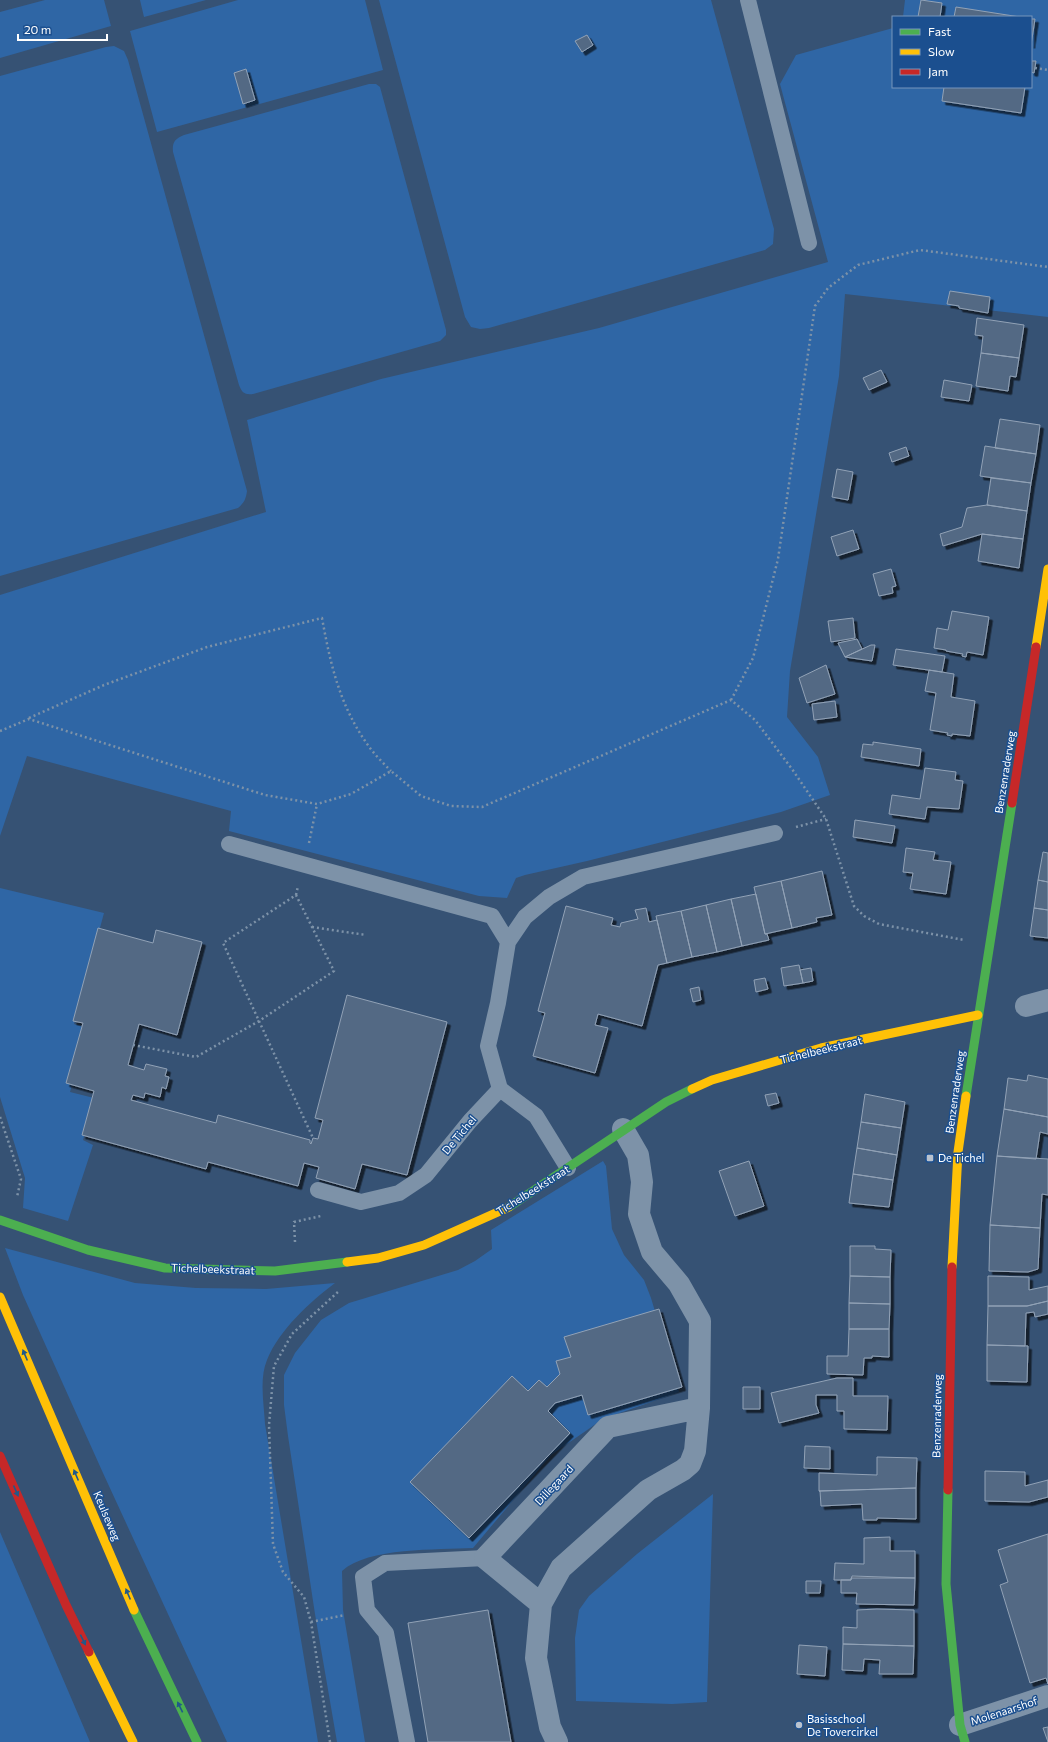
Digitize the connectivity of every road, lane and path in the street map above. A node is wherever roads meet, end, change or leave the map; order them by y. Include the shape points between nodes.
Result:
1 (748, 0) edge
2 (1035, 68) dead end
3 (1048, 70) edge
4 (809, 243) dead end
5 (1048, 267) edge
6 (1048, 569) edge
7 (731, 700) junction
8 (29, 719) junction
9 (0, 731) edge
10 (391, 771) junction
11 (826, 820) junction
12 (775, 833) joint
13 (229, 844) dead end
14 (312, 927) junction
15 (366, 935) dead end
16 (508, 942) junction
17 (990, 945) junction
18 (1048, 1000) edge
19 (1026, 1006) dead end
20 (978, 1015) junction
21 (259, 1021) junction
22 (133, 1045) dead end
23 (500, 1089) junction
24 (0, 1117) edge
25 (623, 1130) junction
26 (312, 1138) dead end
27 (568, 1168) junction
28 (20, 1179) dead end
29 (318, 1190) dead end
30 (319, 1217) dead end
31 (0, 1220) edge
32 (294, 1222) dead end
33 (340, 1290) dead end
34 (0, 1297) edge
35 (700, 1408) junction
36 (0, 1456) edge
37 (485, 1558) junction
38 (541, 1604) junction
39 (367, 1610) junction
40 (311, 1622) junction
41 (1048, 1696) edge
42 (963, 1734) edge
43 (133, 1742) edge
44 (197, 1742) edge
45 (330, 1742) edge
46 (407, 1742) edge
47 (557, 1742) edge

1 - 4 lane
2 - 3 path
5 - 7 path via 920,250 858,265 828,288 815,306 778,559 753,658
6 - 17 main road, Benzenraderweg
7 - 10 path via 482,807 451,806 421,796
7 - 11 path via 755,720
8 - 9 path
8 - 10 path via 265,795 317,804 351,794
8 - 10 path via 104,685 207,647 322,618 336,684 347,709 371,749
11 - 12 path
11 - 17 path via 854,906 864,916 879,924
12 - 16 lane via 583,877 549,898 525,917
13 - 16 lane via 492,916
14 - 15 path
14 - 21 path via 334,971
14 - 21 path via 296,896 223,943
16 - 23 lane via 488,1046
17 - 20 main road, Benzenraderweg
18 - 19 street
20 - 25 main road, Tichelbeekstraat via 821,1048 712,1080 666,1102
20 - 42 main road, Benzenraderweg via 958,1152 951,1291 946,1584
21 - 22 path via 196,1057
21 - 26 path
23 - 27 lane via 536,1116
23 - 29 lane, De Tichel via 426,1175 399,1193 361,1202
24 - 28 path
25 - 27 main road, Tichelbeekstraat
25 - 35 street via 638,1155 642,1182 640,1214 652,1252 679,1284 700,1321
27 - 31 main road, Tichelbeekstraat via 505,1210 424,1245 378,1258 274,1271 165,1268 88,1250
30 - 32 path
33 - 40 path via 292,1334 274,1366 268,1425 273,1544 283,1572 304,1597
44 -> 34 main road, Keulseweg via 143,1630
35 - 37 street, Dillegaard via 608,1427
35 - 38 street via 695,1451 690,1464 648,1490 561,1568
36 -> 43 main road via 66,1605
37 - 38 street
37 - 39 lane via 385,1563 363,1577
38 - 47 street via 536,1658 550,1727
39 - 40 path
39 - 46 lane via 386,1633
40 - 45 path
41 - 42 street, Molenaarshof

